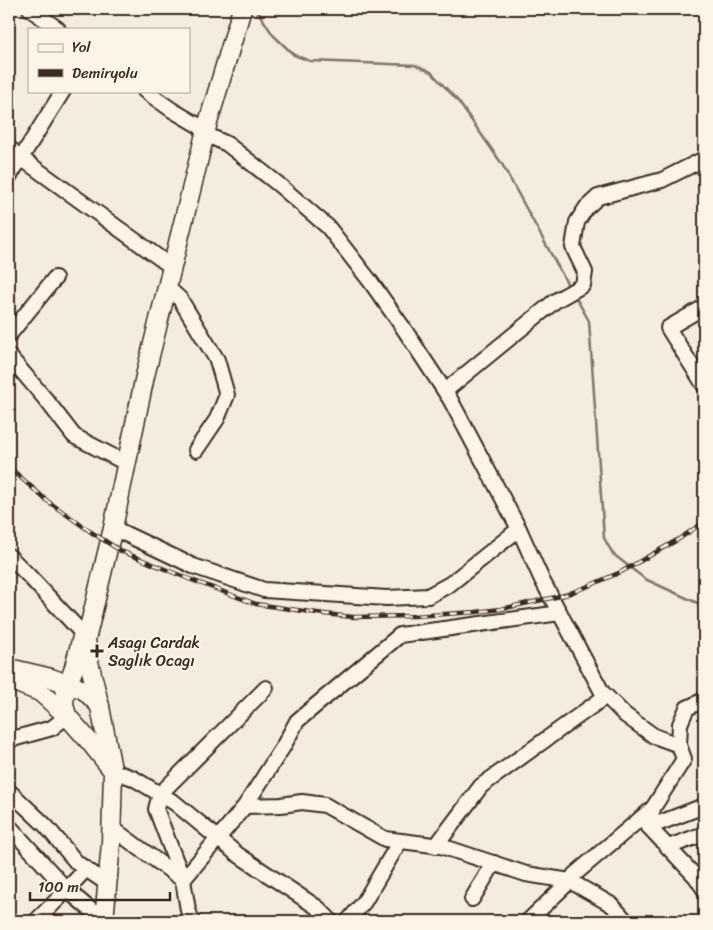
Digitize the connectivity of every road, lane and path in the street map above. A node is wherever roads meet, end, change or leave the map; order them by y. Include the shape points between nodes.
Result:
1 (30, 9) edge
2 (234, 12) edge
3 (57, 28) edge
4 (62, 92) edge
5 (146, 92) edge
6 (201, 129) junction
7 (9, 148) edge
8 (21, 158) junction
9 (704, 159) edge
10 (9, 177) edge
11 (165, 262) junction
12 (55, 278) dead end
13 (167, 287) junction
14 (704, 306) edge
15 (9, 335) edge
16 (9, 356) edge
17 (704, 385) edge
18 (445, 391) junction
19 (196, 450) dead end
20 (120, 460) junction
21 (113, 528) junction
22 (519, 529) junction
23 (10, 559) edge
24 (560, 613) junction
25 (83, 634) junction
26 (9, 668) edge
27 (9, 680) edge
28 (68, 684) junction
29 (266, 688) dead end
30 (606, 696) junction
31 (704, 700) edge
32 (100, 706) junction
33 (67, 716) junction
34 (9, 740) edge
35 (679, 745) junction
36 (112, 770) junction
37 (9, 791) edge
38 (160, 794) junction
39 (245, 806) junction
40 (704, 806) edge
41 (653, 808) junction
42 (9, 826) edge
43 (649, 827) junction
44 (112, 828) junction
45 (704, 834) edge
46 (217, 838) junction
47 (400, 841) junction
48 (436, 846) junction
49 (668, 847) junction
50 (494, 863) junction
51 (86, 869) junction
52 (183, 880) junction
53 (570, 881) junction
54 (108, 884) junction
55 (704, 889) edge
56 (67, 890) junction
57 (472, 900) dead end
58 (36, 921) edge
59 (104, 921) edge
60 (192, 921) edge
61 (331, 921) edge
62 (348, 921) edge
63 (528, 921) edge
64 (626, 921) edge

1 - 3 street
2 - 6 main road
4 - 8 street
5 - 6 street
6 - 11 main road
6 - 13 main road
6 - 18 street via 227,144 328,228 402,326
7 - 8 street
8 - 10 street
8 - 11 street
9 - 18 street via 662,180 598,196 577,222 573,247 585,272 583,285 556,301
11 - 20 main road
12 - 15 street
13 - 19 street via 180,299 216,360 227,395 218,419
13 - 21 main road
14 - 17 street via 668,328
16 - 20 street via 74,436
18 - 22 street
20 - 25 main road
21 - 22 street via 193,566 264,590 388,598 428,596 450,584
21 - 32 main road via 86,640
22 - 24 street
23 - 25 street
24 - 30 street
24 - 39 street via 400,635 297,722
25 - 28 main road
26 - 28 main road
27 - 33 main road via 40,692
28 - 32 main road via 84,690
28 - 33 main road via 64,704
29 - 38 street
30 - 35 street via 654,736
30 - 48 street via 480,786
31 - 35 street via 688,708 680,724
32 - 36 main road
33 - 34 street via 52,728
33 - 36 main road
35 - 41 street via 684,759
36 - 38 street
36 - 44 main road
37 - 51 street
38 - 46 street
38 - 52 street via 156,809
39 - 46 street
39 - 47 street via 302,802 325,805 384,838
40 - 43 street
41 - 43 street
41 - 53 street
42 - 56 street
43 - 49 street
44 - 52 street
44 - 54 main road
45 - 49 street
46 - 52 street
46 - 61 street via 318,908
47 - 48 street
47 - 62 street via 364,902
48 - 50 street
49 - 55 street
50 - 53 street via 526,874
50 - 57 street
51 - 54 street
51 - 56 street
52 - 60 street
53 - 63 street
53 - 64 street via 612,905
54 - 59 main road
56 - 58 street
56 - 59 street

